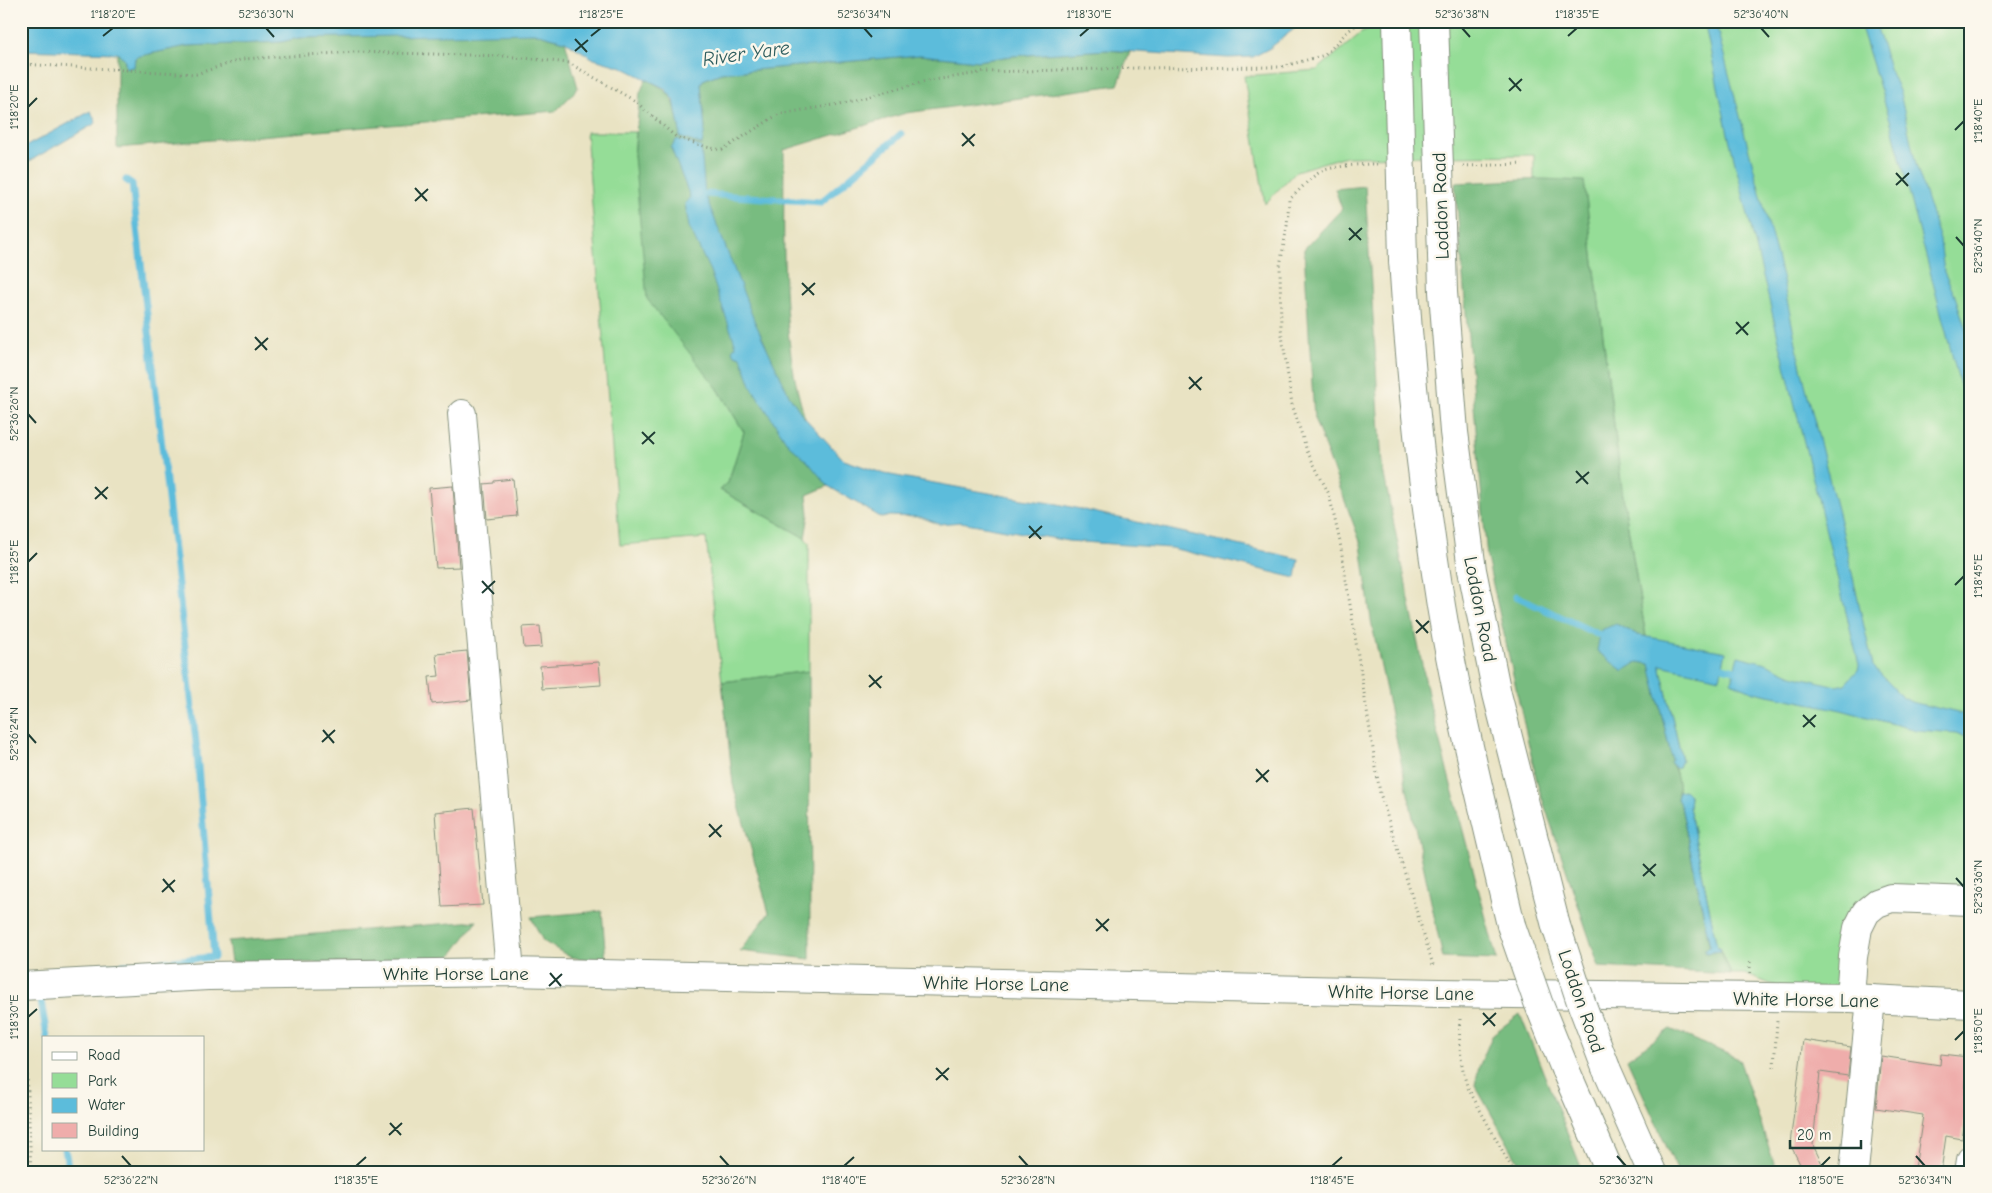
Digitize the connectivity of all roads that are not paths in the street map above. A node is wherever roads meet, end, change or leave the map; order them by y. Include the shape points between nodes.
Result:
1 (1397, 21) edge
2 (1434, 21) edge
3 (462, 414) dead end
4 (1971, 901) edge
5 (510, 972) junction
6 (21, 986) edge
7 (1861, 998) junction
8 (1971, 1004) edge
9 (1971, 1160) edge
10 (1854, 1171) edge
11 (1610, 1172) edge
12 (1652, 1172) edge
13 (1969, 1172) edge

1 - 11 main road, Loddon Road, bridge via 1403,260 1418,437 1442,607 1466,731 1511,925 1538,1002
2 - 12 main road, Loddon Road, bridge via 1442,292 1454,432 1472,570 1497,694 1556,926 1606,1068
3 - 5 main road
4 - 7 main road via 1891,898 1866,912 1858,928 1853,957
5 - 6 main road, White Horse Lane via 208,976
5 - 7 main road, White Horse Lane via 1450,993
7 - 8 main road, White Horse Lane
7 - 10 main road
9 - 13 main road

